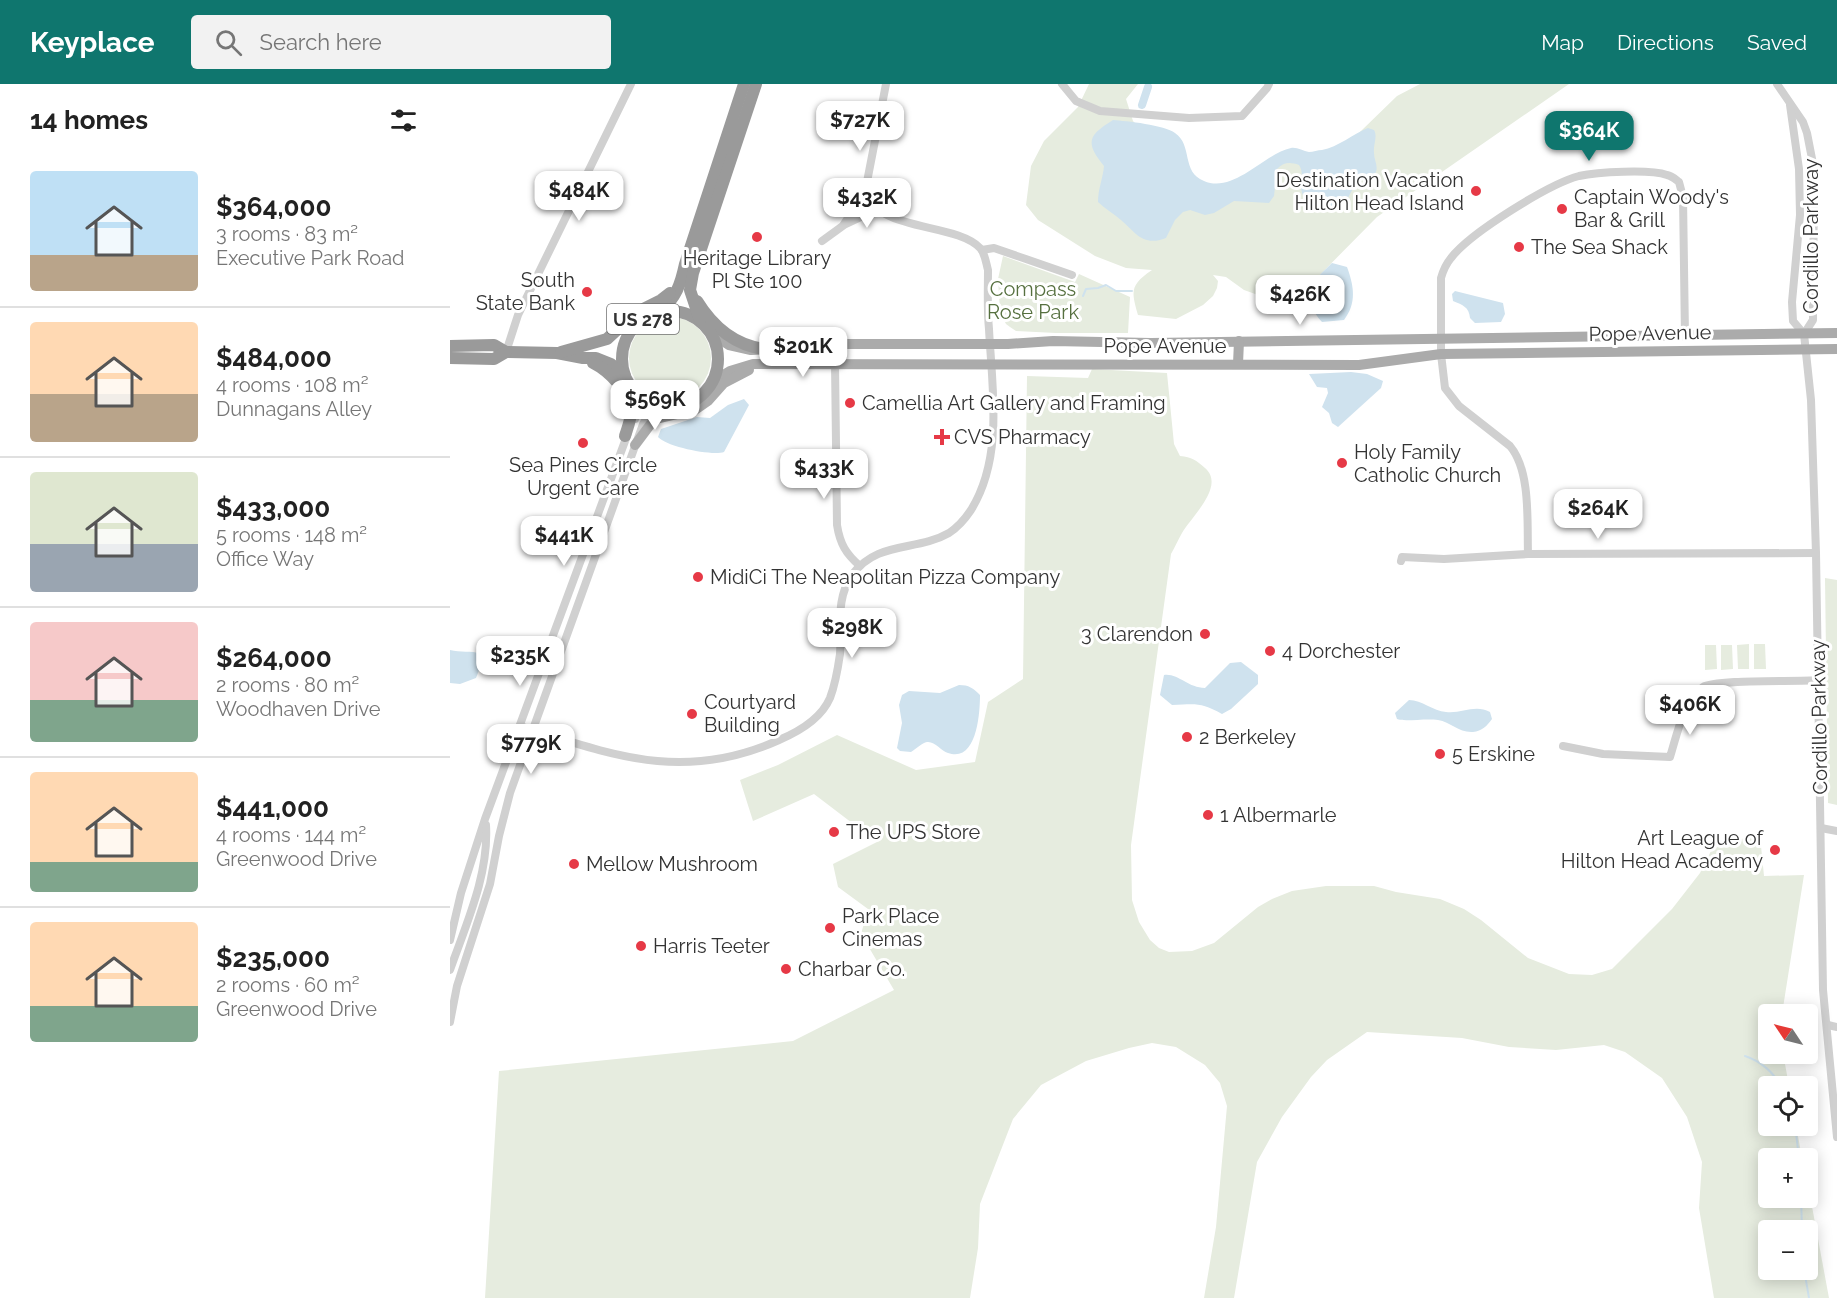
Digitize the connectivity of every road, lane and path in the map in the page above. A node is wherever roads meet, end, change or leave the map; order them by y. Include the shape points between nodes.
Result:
1 (630, 84) edge
2 (744, 84) edge
3 (756, 84) edge
4 (886, 84) edge
5 (1062, 84) edge
6 (1269, 84) edge
7 (1777, 84) edge
8 (1790, 105) junction
9 (866, 191) junction
10 (878, 209) junction
11 (844, 225) junction
12 (822, 242) dead end
13 (982, 250) junction
14 (700, 256) junction
15 (685, 264) junction
16 (1072, 275) dead end
17 (659, 311) junction
18 (700, 320) junction
19 (633, 327) junction
20 (1837, 333) edge
21 (712, 334) junction
22 (1804, 334) junction
23 (1685, 336) junction
24 (1442, 339) junction
25 (1239, 341) junction
26 (990, 342) junction
27 (450, 346) edge
28 (764, 349) junction
29 (1837, 349) edge
30 (1805, 350) junction
31 (506, 352) junction
32 (557, 353) junction
33 (1441, 354) junction
34 (450, 358) edge
35 (835, 363) junction
36 (991, 363) junction
37 (1238, 364) junction
38 (770, 365) junction
39 (625, 376) junction
40 (712, 382) junction
41 (633, 390) junction
42 (662, 407) junction
43 (625, 436) junction
44 (635, 445) junction
45 (1816, 553) junction
46 (1528, 554) junction
47 (1401, 561) dead end
48 (860, 566) junction
49 (1818, 680) junction
50 (520, 726) junction
51 (533, 730) junction
52 (1563, 746) dead end
53 (485, 819) junction
54 (1821, 828) junction
55 (1837, 831) edge
56 (450, 940) edge
57 (450, 970) edge
58 (450, 1022) edge
59 (1832, 1026) edge
60 (1837, 1137) edge

1 - 31 street via 518,315
2 - 15 highway
3 - 14 highway
4 - 9 street
5 - 6 street via 1076,102 1100,111 1189,118 1242,116
7 - 8 street, Cordillo Parkway
8 - 22 street, Cordillo Parkway via 1799,169 1800,215 1793,321
8 - 22 street, Cordillo Parkway via 1808,133 1814,169 1813,320
9 - 10 street
9 - 11 street
10 - 11 street
10 - 13 street via 890,217 970,240
11 - 12 street
13 - 16 street via 994,248
13 - 26 street via 988,270
14 - 18 highway via 690,290
14 - 28 highway via 694,289 698,303 731,339
15 - 17 highway via 676,293
15 - 32 highway via 669,293 635,313 613,335
17 - 18 highway, US 278 via 685,312
17 - 19 highway, US 278
18 - 21 highway, US 278
19 - 32 highway, US 278 via 603,347
19 - 39 highway, US 278 via 623,350
20 - 22 main road, Pope Avenue
21 - 28 main road, Pope Avenue via 740,349
21 - 40 highway, US 278 via 719,358
22 - 23 main road, Pope Avenue
22 - 30 street, Cordillo Parkway
23 - 24 main road, Pope Avenue
23 - 24 street via 1682,190 1679,182 1666,174 1634,172 1566,181 1511,211 1462,246 1441,278
24 - 25 main road, Pope Avenue
24 - 33 street
25 - 26 main road, Pope Avenue
25 - 37 main road
26 - 28 main road, Pope Avenue
26 - 36 street
27 - 31 highway, US 278 via 494,345
29 - 30 main road, Pope Avenue
30 - 33 main road, Pope Avenue
30 - 45 street, Cordillo Parkway via 1811,400
31 - 32 highway, US 278
31 - 34 highway, US 278 via 494,359
32 - 39 highway, US 278 via 596,358
32 - 43 highway via 595,364 617,383 631,411
33 - 37 main road, Pope Avenue via 1359,364
33 - 46 street via 1443,381 1450,398 1510,446 1522,467
35 - 36 main road, Pope Avenue
35 - 38 main road, Pope Avenue
35 - 48 street via 837,525 842,548
36 - 37 main road, Pope Avenue
36 - 48 street via 991,455 986,480 966,518 935,539 881,552
38 - 40 main road, Pope Avenue via 741,366
38 - 44 main road via 731,379 695,410 656,419
39 - 41 highway, US 278
40 - 42 highway via 698,398 683,406
41 - 42 highway, US 278
41 - 43 street via 636,415
42 - 44 street via 646,419
43 - 50 street
44 - 51 street
45 - 46 street
45 - 49 street, Cordillo Parkway
46 - 47 street via 1402,557
48 - 51 street via 841,598 840,655 831,696 814,719 789,736 720,759 679,764 618,754
49 - 52 street via 1721,682 1704,686 1684,710 1670,757 1603,754
49 - 54 street, Cordillo Parkway
50 - 51 street
50 - 53 street
51 - 58 street via 503,817 490,884 457,986
53 - 56 street
53 - 57 street via 485,851 479,882
54 - 55 street
54 - 59 street, Cordillo Parkway via 1823,990
59 - 60 street, Cordillo Parkway

